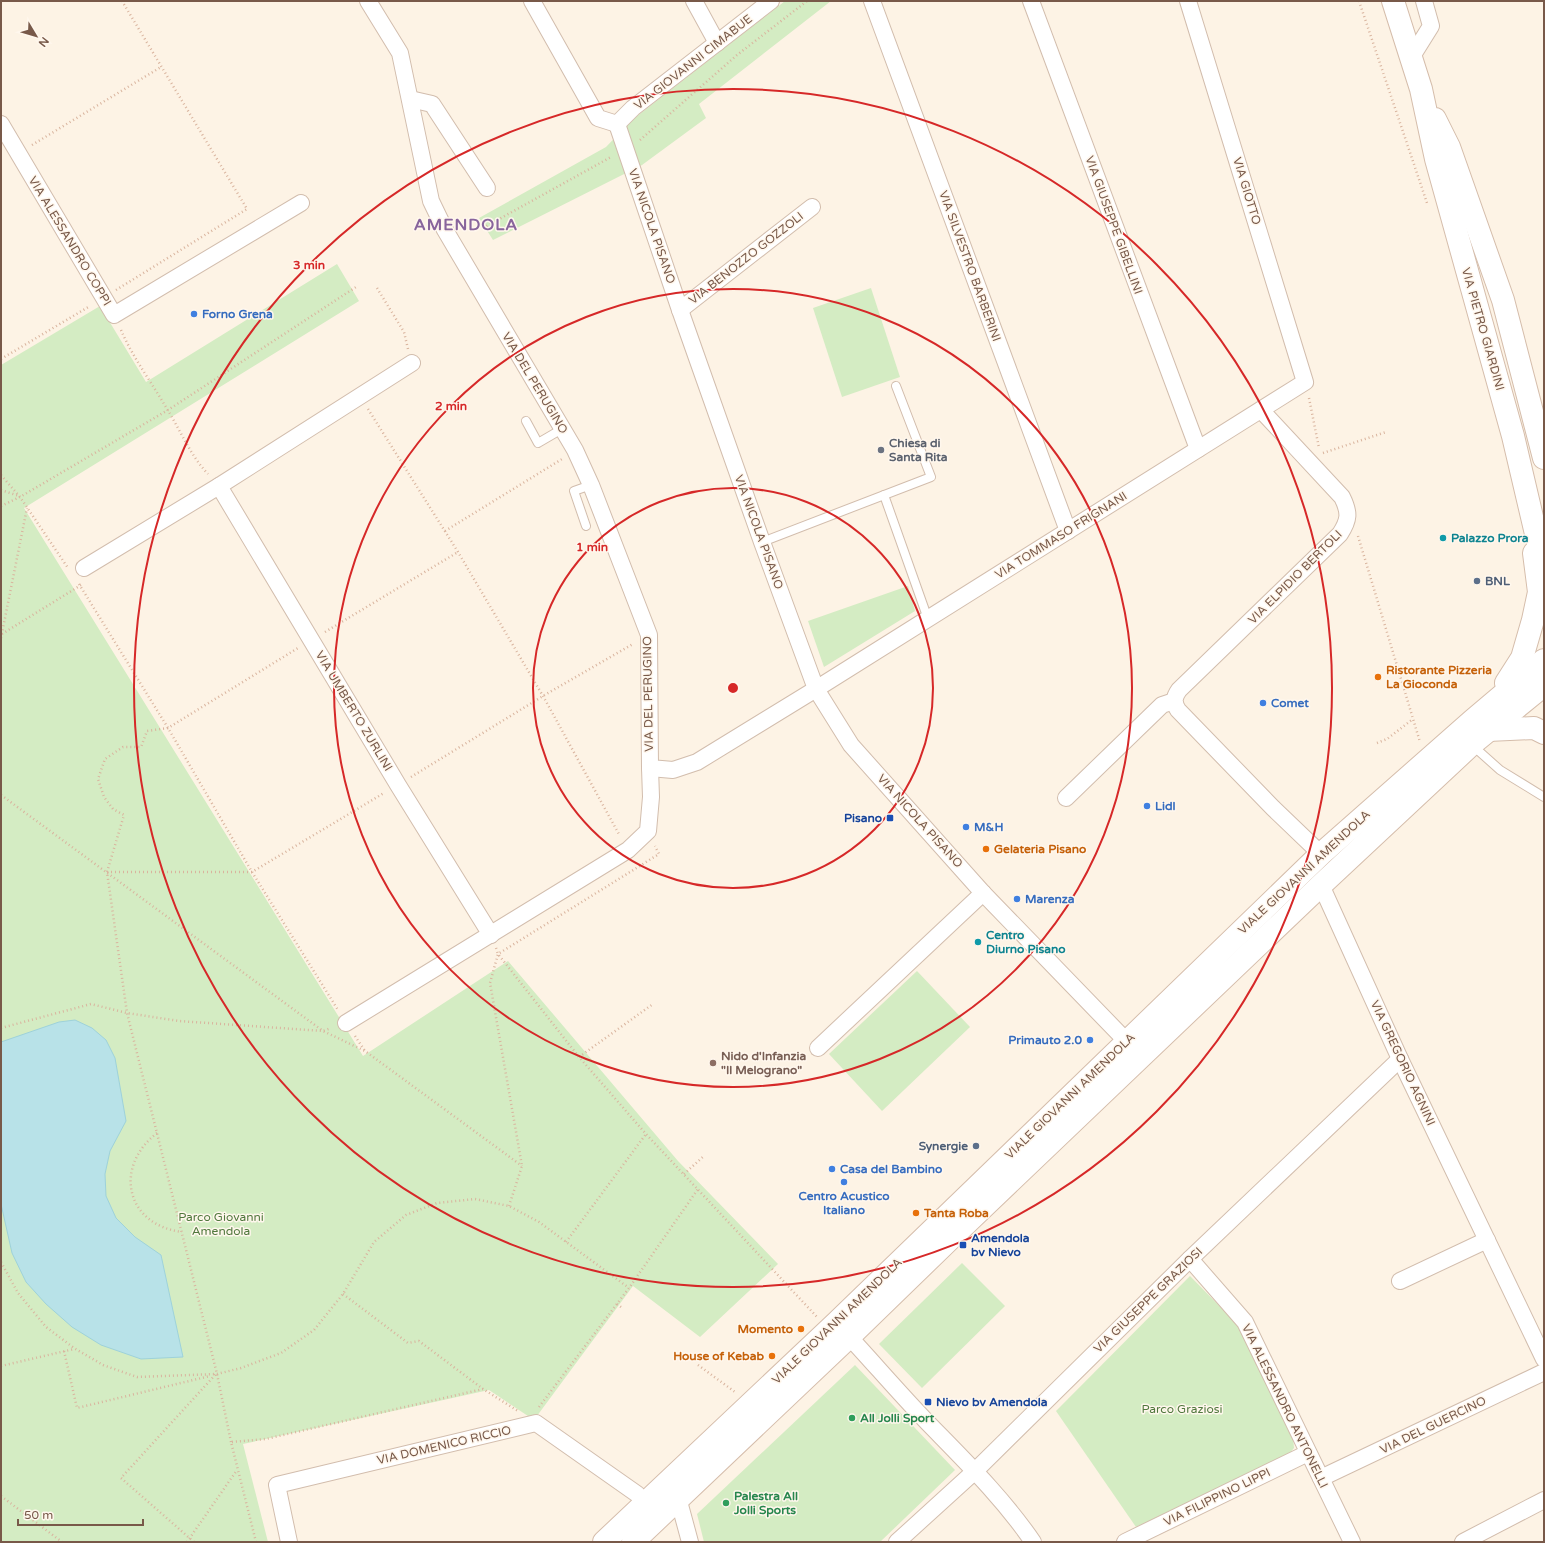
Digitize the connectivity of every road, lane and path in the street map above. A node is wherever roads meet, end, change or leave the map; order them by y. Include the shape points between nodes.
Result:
1 (122, 1) edge
2 (368, 1) edge
3 (532, 1) edge
4 (694, 1) edge
5 (771, 1) edge
6 (806, 1) edge
7 (872, 1) edge
8 (1031, 1) edge
9 (1188, 1) edge
10 (1359, 1) edge
11 (1393, 1) edge
12 (1424, 1) edge
13 (717, 43) junction
14 (1410, 58) junction
15 (161, 67) junction
16 (1421, 89) junction
17 (410, 98) junction
18 (1, 124) edge
19 (617, 124) junction
20 (626, 148) junction
21 (19, 153) junction
22 (487, 188) dead end
23 (301, 203) dead end
24 (812, 207) dead end
25 (1429, 209) dead end
26 (483, 228) dead end
27 (356, 287) dead end
28 (377, 288) dead end
29 (104, 298) junction
30 (1503, 300) junction
31 (680, 310) junction
32 (114, 315) junction
33 (1, 359) edge
34 (412, 363) joint
35 (1305, 382) junction
36 (896, 386) dead end
37 (361, 397) junction
38 (1544, 406) edge
39 (168, 410) junction
40 (1261, 410) junction
41 (526, 421) dead end
42 (562, 429) junction
43 (1386, 432) dead end
44 (1514, 436) junction
45 (1198, 449) junction
46 (575, 450) junction
47 (1321, 453) junction
48 (1544, 458) edge
49 (1326, 459) dead end
50 (1, 475) edge
51 (591, 484) junction
52 (219, 486) junction
53 (1, 490) edge
54 (884, 495) junction
55 (20, 497) junction
56 (1, 506) edge
57 (27, 508) junction
58 (586, 526) dead end
59 (1068, 531) junction
60 (1359, 531) dead end
61 (446, 532) junction
62 (762, 542) junction
63 (458, 552) junction
64 (1544, 568) edge
65 (77, 574) junction
66 (80, 586) junction
67 (928, 619) junction
68 (2, 634) edge
69 (649, 635) junction
70 (1, 638) edge
71 (311, 640) junction
72 (1544, 660) edge
73 (1544, 685) edge
74 (816, 689) junction
75 (543, 696) junction
76 (1174, 701) junction
77 (1489, 707) junction
78 (1413, 719) junction
79 (168, 728) junction
80 (1488, 730) junction
81 (1544, 733) edge
82 (1426, 739) dead end
83 (1377, 743) dead end
84 (1472, 744) junction
85 (650, 768) junction
86 (398, 785) junction
87 (1, 795) edge
88 (1544, 797) edge
89 (1066, 798) dead end
90 (648, 831) junction
91 (628, 850) junction
92 (1321, 854) junction
93 (107, 872) junction
94 (252, 872) junction
95 (1321, 885) junction
96 (983, 893) junction
97 (491, 935) junction
98 (498, 954) junction
99 (653, 1004) dead end
100 (127, 1013) junction
101 (346, 1023) junction
102 (1, 1028) edge
103 (322, 1031) junction
104 (818, 1048) dead end
105 (1133, 1049) junction
106 (365, 1051) junction
107 (579, 1057) junction
108 (1400, 1059) junction
109 (157, 1133) junction
110 (646, 1134) junction
111 (704, 1156) dead end
112 (522, 1166) junction
113 (684, 1174) junction
114 (698, 1189) junction
115 (509, 1206) junction
116 (182, 1232) junction
117 (1487, 1240) junction
118 (566, 1242) junction
119 (1190, 1259) junction
120 (1, 1262) edge
121 (1400, 1281) dead end
122 (629, 1288) junction
123 (343, 1294) junction
124 (617, 1304) junction
125 (621, 1307) dead end
126 (835, 1327) junction
127 (74, 1348) junction
128 (64, 1351) junction
129 (1544, 1359) edge
130 (698, 1365) dead end
131 (1, 1366) edge
132 (1544, 1372) edge
133 (216, 1374) junction
134 (483, 1389) junction
135 (741, 1397) dead end
136 (535, 1412) dead end
137 (524, 1415) dead end
138 (231, 1442) junction
139 (1308, 1452) junction
140 (238, 1470) junction
141 (975, 1471) junction
142 (1321, 1478) junction
143 (1, 1496) edge
144 (665, 1500) junction
145 (1544, 1500) edge
146 (190, 1538) junction
147 (62, 1542) edge
148 (187, 1542) edge
149 (194, 1542) edge
150 (256, 1542) edge
151 (289, 1542) edge
152 (604, 1542) edge
153 (633, 1542) edge
154 (690, 1542) edge
155 (897, 1542) edge
156 (1033, 1542) edge
157 (1125, 1542) edge
158 (1352, 1542) edge
159 (1463, 1542) edge

1 - 15 path
2 - 17 street, VIA DEL PERUGINO via 400,53
3 - 19 street via 598,118
4 - 13 street
5 - 13 street, VIA GIOVANNI CIMABUE
6 - 20 path via 737,55 638,142
7 - 59 street, VIA SILVESTRO BARBERINI
8 - 45 street, VIA GIUSEPPE GIBELLINI
9 - 35 street, VIA GIOTTO
10 - 25 path
11 - 14 main road, VIA PIETRO GIARDINI
12 - 14 street via 1431,26
13 - 19 street, VIA GIOVANNI CIMABUE via 633,108
14 - 16 main road, VIA PIETRO GIARDINI
15 - 21 path
15 - 29 path via 247,209
16 - 30 main road, VIA PIETRO GIARDINI via 1449,147
16 - 44 main road, VIA PIETRO GIARDINI via 1436,159
17 - 22 street via 432,104
17 - 42 street, VIA DEL PERUGINO via 431,201 444,230
18 - 21 street, VIA ALESSANDRO COPPI
19 - 20 street, VIA NICOLA PISANO
20 - 26 path
20 - 31 street, VIA NICOLA PISANO
21 - 29 street, VIA ALESSANDRO COPPI
23 - 32 street, VIA ALESSANDRO COPPI
24 - 31 street, VIA BENOZZO GOZZOLI
27 - 39 path
28 - 34 path via 404,332
29 - 32 street, VIA ALESSANDRO COPPI
29 - 33 path
30 - 38 main road via 1526,343
30 - 48 main road, VIA PIETRO GIARDINI
31 - 62 street, VIA NICOLA PISANO
32 - 39 path via 127,343
34 - 37 street
35 - 40 street, VIA TOMMASO FRIGNANI
35 - 47 path
36 - 54 lane via 931,477
37 - 52 street
37 - 61 path
39 - 52 path via 196,462
39 - 55 path
40 - 45 street, VIA TOMMASO FRIGNANI
40 - 76 street, VIA ELPIDIO BERTOLI via 1342,497 1347,506 1346,525 1340,534 1179,690
41 - 42 lane via 538,443
42 - 46 street, VIA DEL PERUGINO
43 - 47 path
44 - 64 main road, VIA PIETRO GIARDINI
44 - 77 main road via 1518,491 1533,544 1538,592 1522,658
45 - 59 street, VIA TOMMASO FRIGNANI
46 - 51 street, VIA DEL PERUGINO
46 - 61 path
47 - 49 path
50 - 55 path
51 - 58 lane via 574,491
51 - 69 street, VIA DEL PERUGINO
52 - 65 street
52 - 71 street, VIA UMBERTO ZURLINI
53 - 55 path
54 - 62 lane
54 - 67 lane
55 - 56 path
55 - 57 path
57 - 65 path
57 - 68 path
59 - 67 street, VIA TOMMASO FRIGNANI
60 - 78 path via 1358,538
61 - 63 path
62 - 74 street, VIA NICOLA PISANO
63 - 71 path
63 - 75 path
65 - 66 path
65 - 66 path
66 - 68 path
66 - 79 path
67 - 74 street, VIA TOMMASO FRIGNANI
68 - 70 path
69 - 75 path
69 - 85 street, VIA DEL PERUGINO
71 - 79 path
71 - 86 street, VIA UMBERTO ZURLINI
72 - 77 main road, VIALE GIOVANNI AMENDOLA
73 - 80 main road, VIALE GIOVANNI AMENDOLA
74 - 85 street, VIA DEL PERUGINO via 697,762 674,770
74 - 96 street, VIA NICOLA PISANO via 851,745
75 - 86 path
75 - 91 path
76 - 89 street, VIA ELPIDIO BERTOLI via 1162,705
76 - 92 street via 1178,710
77 - 92 main road, VIALE GIOVANNI AMENDOLA
78 - 82 path via 1420,744
78 - 83 path via 1387,739
79 - 93 path via 147,731 141,747 123,747 105,759 98,779 104,797 113,809 124,815
79 - 94 path
80 - 81 main road via 1534,728
80 - 84 main road, VIALE GIOVANNI AMENDOLA
84 - 88 lane via 1500,770
84 - 95 main road, VIALE GIOVANNI AMENDOLA
85 - 90 street
86 - 94 path
86 - 97 street, VIA UMBERTO ZURLINI
87 - 93 path
90 - 91 street
90 - 98 path via 659,854
91 - 97 street
92 - 105 main road, VIALE GIOVANNI AMENDOLA
93 - 94 path
93 - 100 path
93 - 103 path
94 - 101 path
95 - 105 main road, VIALE GIOVANNI AMENDOLA
95 - 108 street, VIA GREGORIO AGNINI
96 - 104 street
96 - 105 street, VIA NICOLA PISANO
97 - 98 path
97 - 101 street
98 - 107 path
98 - 112 path via 490,983
99 - 107 path
100 - 102 path via 91,1004
100 - 103 path via 179,1021
100 - 109 path
101 - 103 path
101 - 106 path
103 - 106 path
105 - 126 main road, VIALE GIOVANNI AMENDOLA
106 - 112 path
107 - 110 path
108 - 117 street, VIA GREGORIO AGNINI
108 - 119 street, VIA GIUSEPPE GRAZIOSI
109 - 116 path
109 - 116 path via 137,1154 130,1182 133,1194 146,1217 157,1226
110 - 113 path
110 - 118 path
111 - 113 path
112 - 115 path
113 - 114 path
114 - 122 path
114 - 126 path
115 - 118 path via 539,1222
115 - 123 path via 475,1199 437,1203 406,1215 374,1242
116 - 133 path
117 - 121 street
117 - 129 street, VIA GREGORIO AGNINI
118 - 122 path
119 - 139 street, VIA ALESSANDRO ANTONELLI via 1245,1322
119 - 141 street, VIA GIUSEPPE GRAZIOSI
120 - 127 path via 18,1293 46,1327
122 - 124 path
123 - 133 path via 314,1330 281,1353
123 - 134 path via 408,1343 419,1341
124 - 125 path
124 - 136 path
126 - 141 street
126 - 144 main road, VIALE GIOVANNI AMENDOLA
127 - 128 path
127 - 133 path via 103,1365 136,1377
128 - 131 path
128 - 133 path via 77,1408
130 - 135 path
132 - 142 street, VIA DEL GUERCINO
133 - 138 path
133 - 146 path via 121,1478
134 - 137 path
134 - 138 path via 266,1439
138 - 140 path
139 - 142 street, VIA ALESSANDRO ANTONELLI
139 - 157 street, VIA FILIPPINO LIPPI
140 - 146 path
140 - 150 path
141 - 155 street, VIA GIUSEPPE GRAZIOSI
141 - 156 street via 1018,1520
142 - 158 street, VIA ALESSANDRO ANTONELLI
143 - 147 path
144 - 151 street, VIA DOMENICO RICCIO via 637,1494 536,1423 277,1485
144 - 152 main road, VIALE GIOVANNI AMENDOLA
144 - 153 main road, VIALE GIOVANNI AMENDOLA
144 - 154 street
145 - 159 street
146 - 148 path
146 - 149 path

